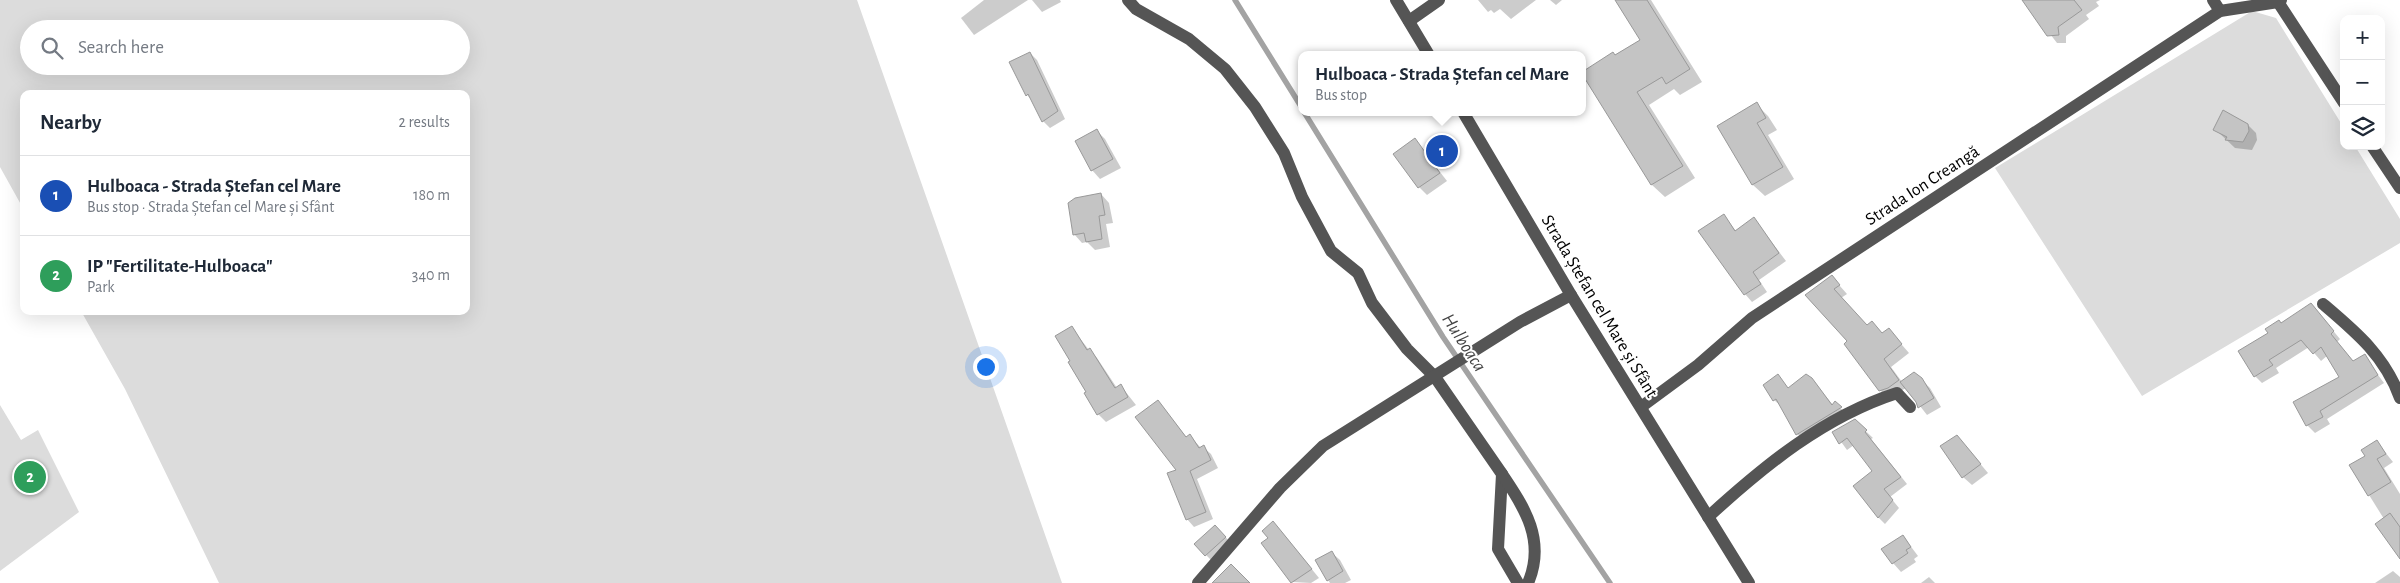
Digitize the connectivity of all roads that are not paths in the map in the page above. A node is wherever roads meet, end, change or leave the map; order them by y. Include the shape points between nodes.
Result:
1 (1128, 0) edge
2 (1396, 0) edge
3 (1439, 0) edge
4 (2213, 0) edge
5 (2279, 1) edge
6 (2220, 11) junction
7 (1409, 21) junction
8 (1427, 51) edge
9 (2340, 97) edge
10 (1465, 116) edge
11 (2375, 150) edge
12 (2400, 188) edge
13 (1571, 295) junction
14 (2323, 304) dead end
15 (1435, 378) junction
16 (2396, 378) edge
17 (2400, 398) edge
18 (1641, 407) junction
19 (1910, 407) dead end
20 (1502, 474) junction
21 (1708, 517) junction
22 (1198, 583) edge
23 (1518, 583) edge
24 (1528, 583) edge
25 (1749, 583) edge

1 - 15 street via 1136,10 1189,39 1225,69 1255,107 1284,153 1331,251 1358,273 1372,303 1407,349
2 - 7 street
3 - 7 street
4 - 6 street
5 - 6 street
5 - 9 street
6 - 18 street, Strada Ion Creangă via 1760,313
7 - 8 street
10 - 13 street, Strada Ștefan cel Mare și Sfânt
11 - 12 street
13 - 15 street via 1520,322
13 - 18 street, Strada Ștefan cel Mare și Sfânt
14 - 16 street via 2365,340
15 - 20 street
15 - 22 street via 1323,446 1280,488
16 - 17 street
18 - 21 street, Strada Ștefan cel Mare și Sfânt
19 - 21 street via 1897,393 1838,418 1783,452
20 - 23 street via 1498,549
20 - 24 street via 1526,509 1534,539 1533,571
21 - 25 street, Strada Ștefan cel Mare și Sfânt

